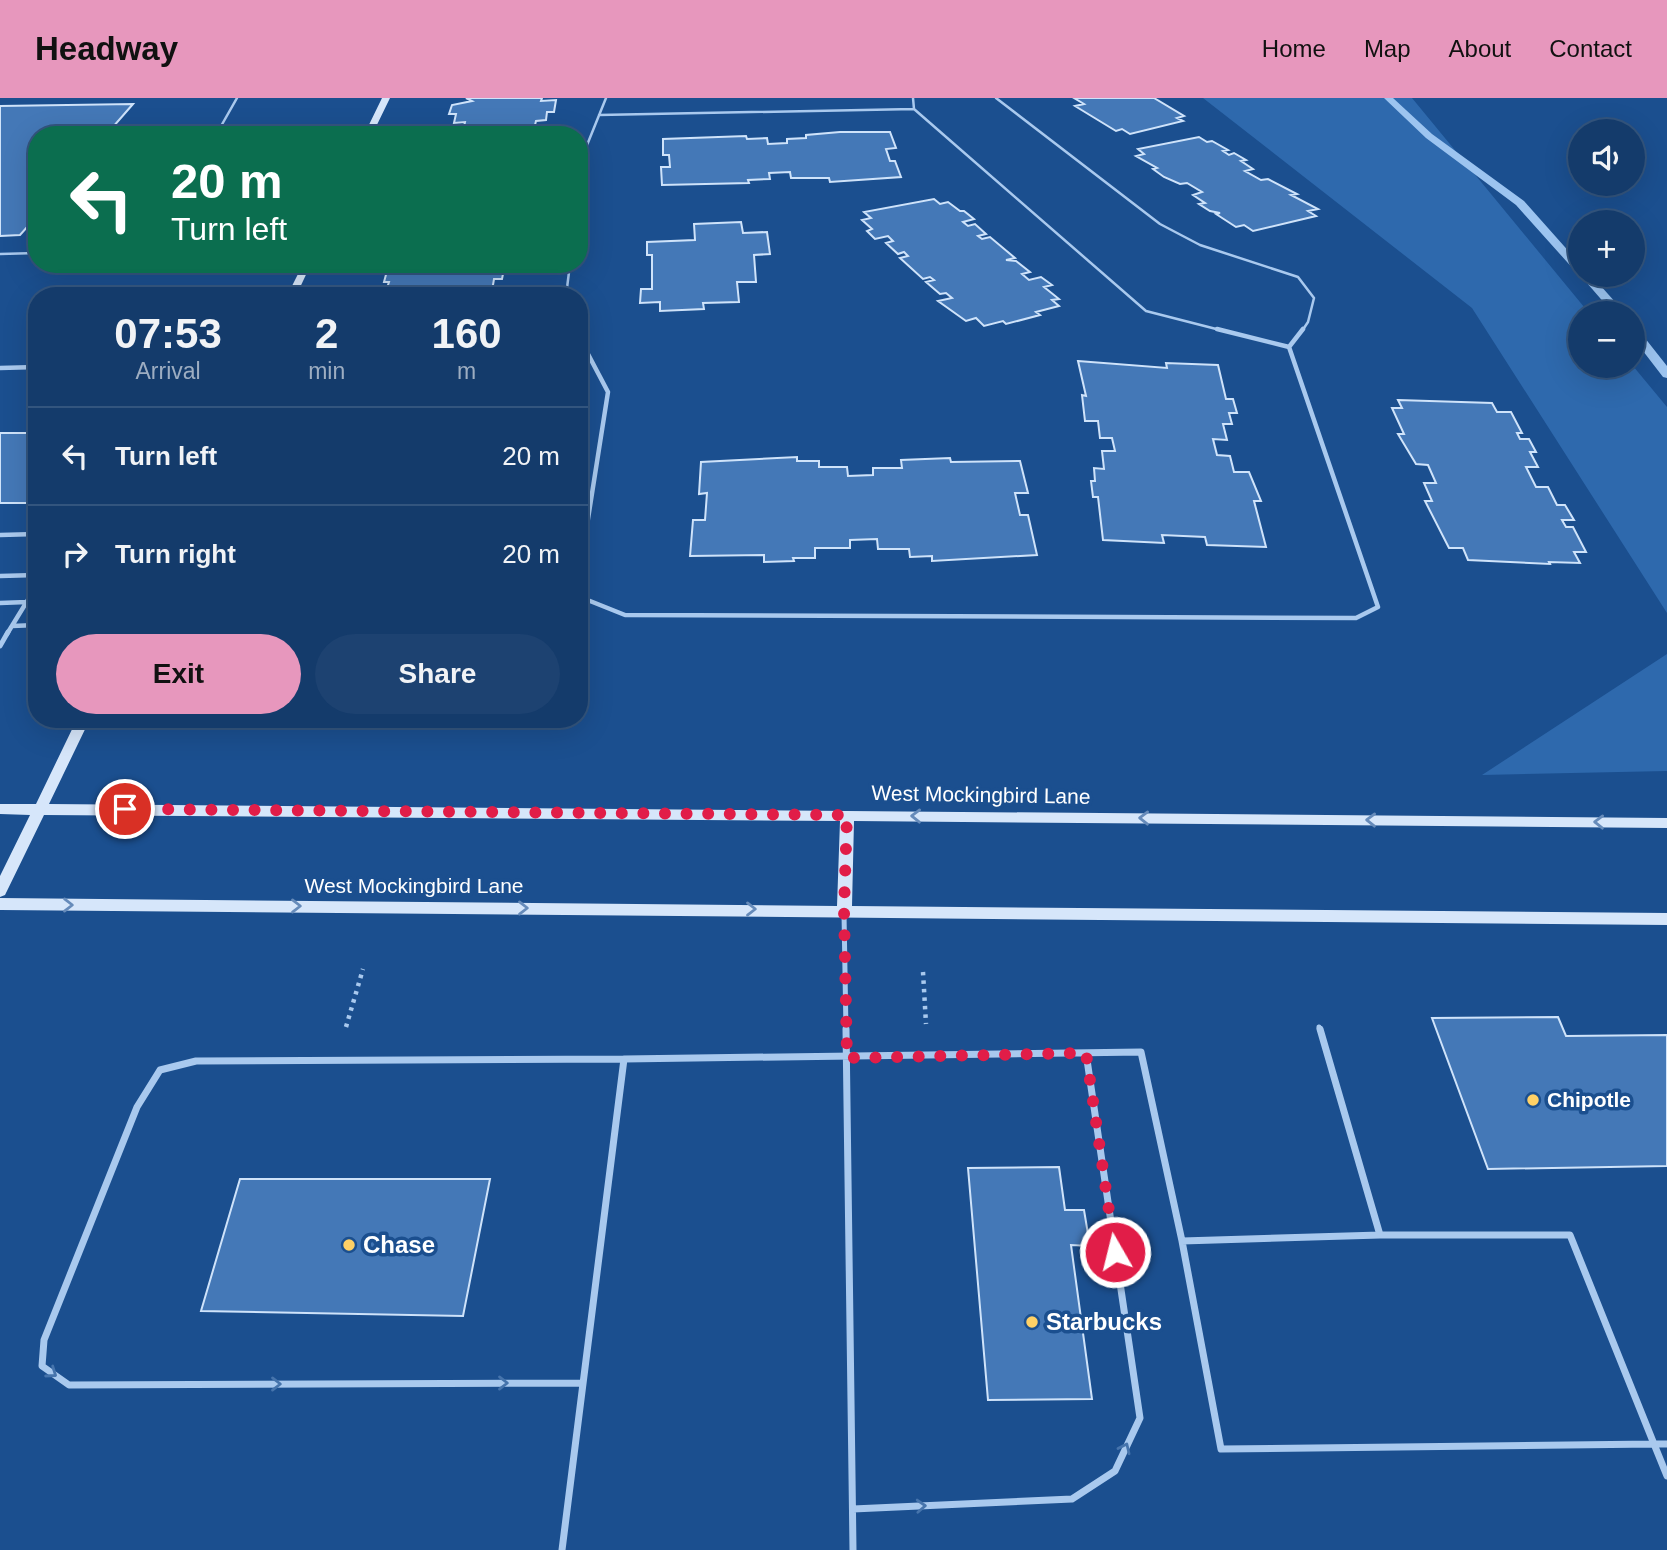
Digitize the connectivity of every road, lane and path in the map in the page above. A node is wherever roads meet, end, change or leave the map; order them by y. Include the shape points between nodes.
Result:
1 (237, 98) edge
2 (386, 98) edge
3 (606, 98) edge
4 (912, 98) edge
5 (996, 98) edge
6 (914, 109) junction
7 (599, 116) junction
8 (221, 126) edge
9 (372, 126) edge
10 (588, 140) edge
11 (28, 253) edge
12 (0, 254) edge
13 (1289, 347) junction
14 (588, 354) edge
15 (28, 367) edge
16 (0, 368) edge
17 (588, 519) edge
18 (28, 534) edge
19 (0, 535) edge
20 (28, 575) edge
21 (0, 576) edge
22 (588, 600) edge
23 (27, 602) joint
24 (0, 603) edge
25 (28, 625) edge
26 (12, 626) junction
27 (1, 642) edge
28 (80, 728) edge
29 (40, 807) junction
30 (0, 808) edge
31 (847, 815) junction
32 (1667, 822) edge
33 (0, 891) edge
34 (0, 904) edge
35 (844, 910) junction
36 (1667, 919) edge
37 (363, 969) dead end
38 (923, 972) dead end
39 (346, 1027) dead end
40 (1319, 1027) dead end
41 (1086, 1053) junction
42 (928, 1056) junction
43 (847, 1058) junction
44 (624, 1059) junction
45 (1380, 1235) junction
46 (1182, 1241) junction
47 (583, 1383) junction
48 (1654, 1444) junction
49 (1667, 1444) edge
50 (1667, 1476) edge
51 (853, 1508) junction
52 (562, 1550) edge
53 (853, 1550) edge

1 - 8 lane
2 - 9 main road
3 - 7 lane
4 - 6 lane
5 - 13 lane via 1160,224 1200,245 1298,277 1314,298 1308,322
6 - 7 lane
6 - 13 lane via 1146,311
7 - 10 lane
11 - 12 lane
13 - 22 lane via 1378,607 1356,618 625,615
14 - 17 lane via 608,393
15 - 16 lane
18 - 19 lane
20 - 21 lane
23 - 24 lane
23 - 26 lane
25 - 26 lane
26 - 27 lane
28 - 29 main road
29 - 30 main road, West Mockingbird Lane
29 - 31 main road, West Mockingbird Lane
29 - 33 main road
32 -> 31 main road, West Mockingbird Lane
31 - 35 main road
34 -> 35 main road, West Mockingbird Lane
35 - 36 main road, West Mockingbird Lane
35 - 43 lane
37 - 39 path
38 - 42 path
40 - 45 lane
41 - 42 lane
41 - 46 lane via 1141,1052
51 -> 41 lane via 1072,1499 1115,1471 1140,1418
42 - 43 lane
43 - 44 lane
43 - 51 lane
44 - 47 lane
44 -> 47 lane via 196,1061 160,1070 137,1107 55,1312 44,1340 42,1366 69,1385
45 - 46 lane
45 - 48 lane via 1570,1235
46 - 48 lane via 1221,1449
47 - 52 lane
48 - 49 lane
48 - 50 lane
51 - 53 lane

